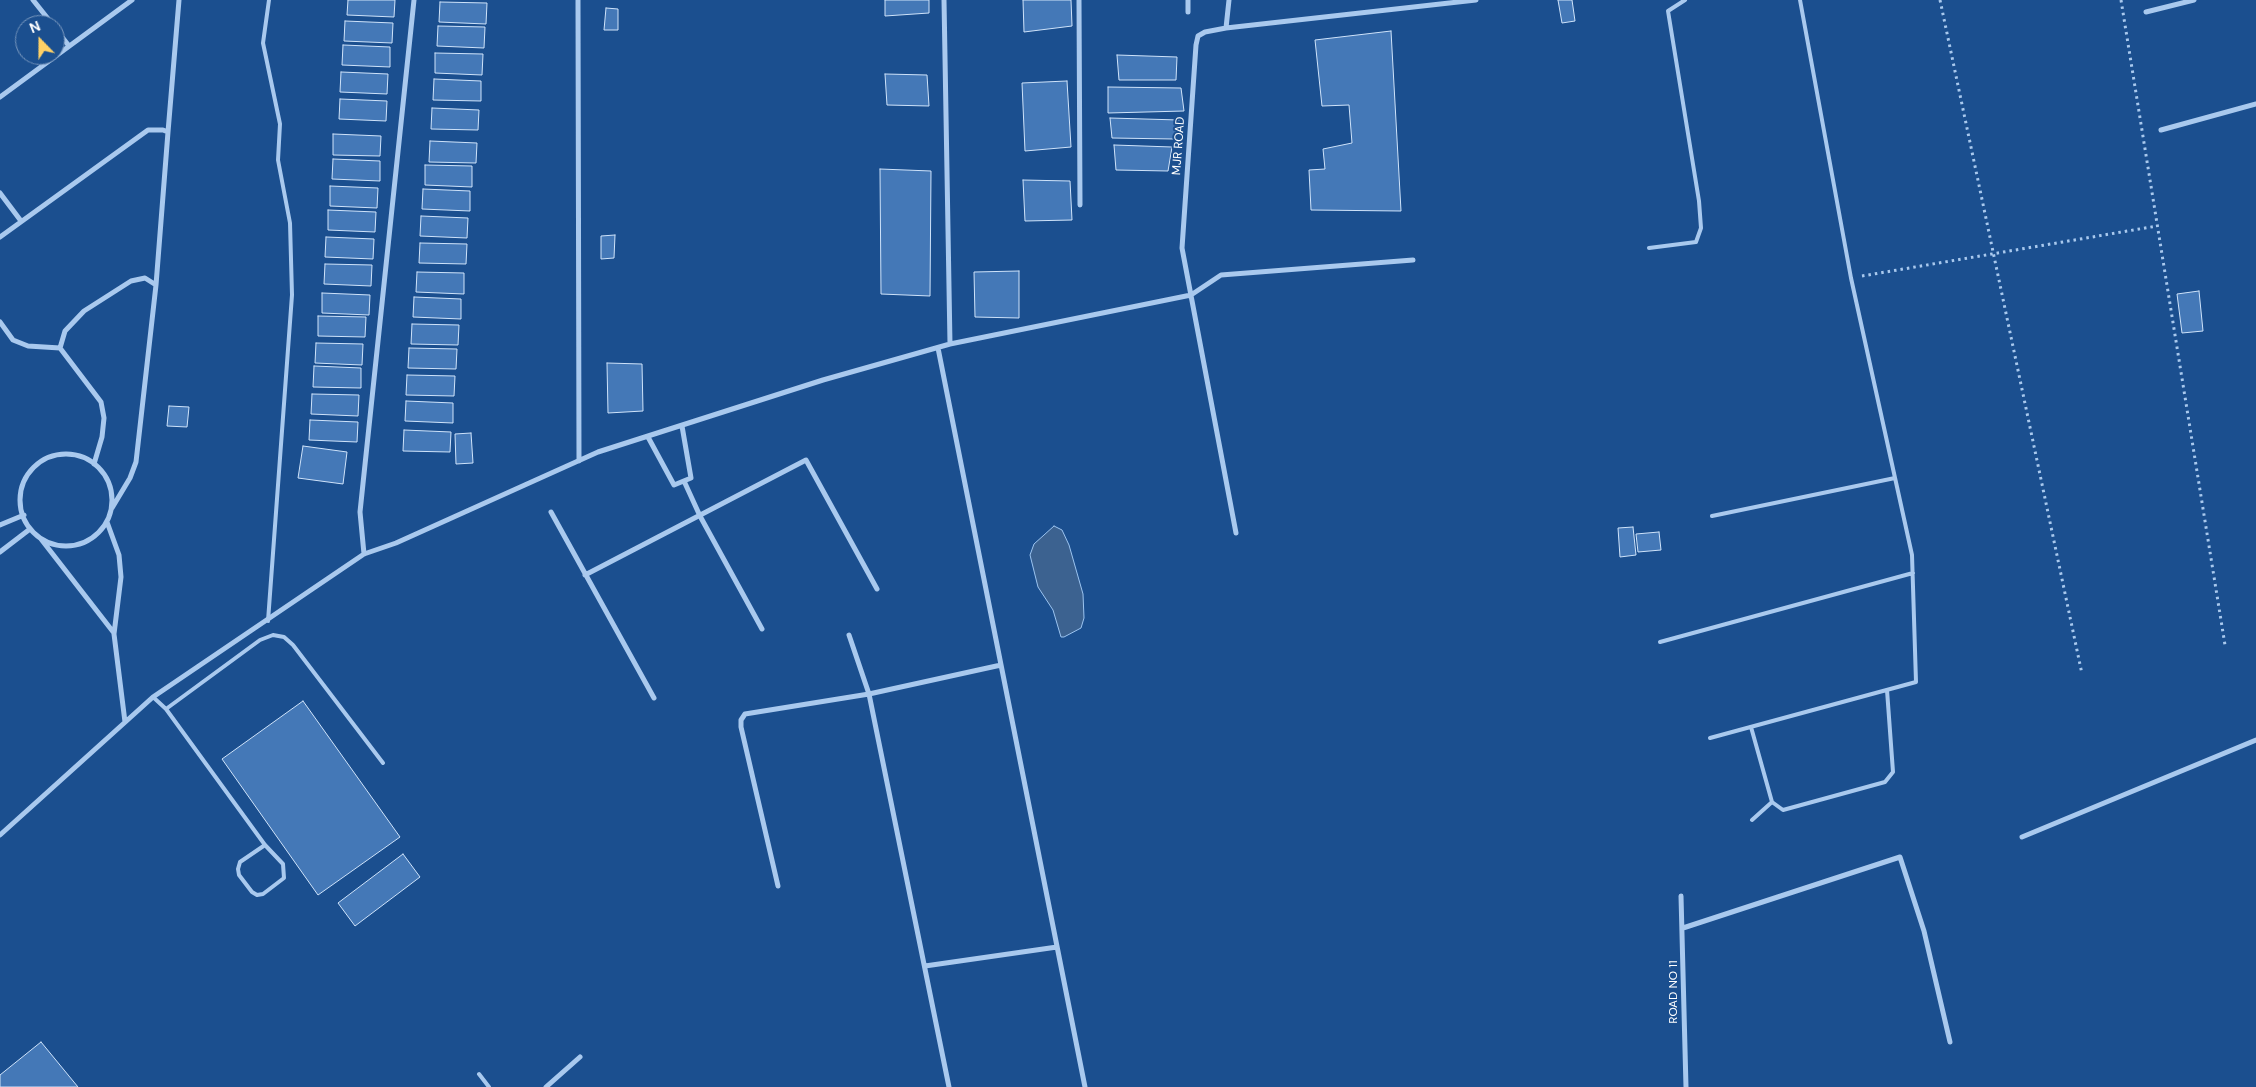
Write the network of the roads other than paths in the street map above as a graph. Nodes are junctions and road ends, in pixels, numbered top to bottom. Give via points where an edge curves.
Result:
1 (33, 0) edge
2 (132, 0) edge
3 (179, 0) edge
4 (268, 0) edge
5 (414, 0) edge
6 (578, 0) edge
7 (944, 0) edge
8 (1079, 0) edge
9 (1188, 0) edge
10 (1229, 0) edge
11 (1473, 0) edge
12 (1685, 0) edge
13 (1800, 0) edge
14 (2194, 0) edge
15 (1188, 12) dead end
16 (2146, 12) dead end
17 (45, 15) edge
18 (1226, 28) junction
19 (65, 41) edge
20 (69, 46) junction
21 (0, 97) edge
22 (2256, 104) edge
23 (2161, 130) dead end
24 (168, 132) junction
25 (0, 194) edge
26 (1080, 205) dead end
27 (21, 221) junction
28 (0, 236) edge
29 (1649, 248) dead end
30 (1413, 260) dead end
31 (156, 285) junction
32 (1191, 296) junction
33 (0, 322) edge
34 (950, 344) junction
35 (60, 348) junction
36 (938, 348) junction
37 (682, 426) junction
38 (648, 437) junction
39 (579, 461) junction
40 (94, 464) junction
41 (1895, 478) junction
42 (684, 481) junction
43 (112, 508) junction
44 (551, 512) dead end
45 (24, 515) junction
46 (700, 516) junction
47 (1712, 516) dead end
48 (107, 522) junction
49 (0, 525) edge
50 (30, 529) junction
51 (1236, 533) dead end
52 (42, 539) junction
53 (0, 552) edge
54 (364, 554) junction
55 (1913, 573) junction
56 (585, 575) junction
57 (877, 590) dead end
58 (268, 621) junction
59 (762, 629) dead end
60 (114, 634) junction
61 (849, 635) dead end
62 (1660, 642) dead end
63 (1000, 665) junction
64 (1887, 690) junction
65 (869, 694) junction
66 (152, 697) junction
67 (654, 698) dead end
68 (166, 709) junction
69 (125, 722) junction
70 (1751, 727) junction
71 (1710, 738) dead end
72 (2256, 740) edge
73 (383, 763) dead end
74 (1772, 802) junction
75 (1752, 820) dead end
76 (0, 834) edge
77 (2022, 837) dead end
78 (265, 845) junction
79 (778, 886) dead end
80 (1681, 896) dead end
81 (1683, 928) junction
82 (1057, 947) junction
83 (925, 966) junction
84 (1950, 1042) dead end
85 (580, 1058) dead end
86 (479, 1074) dead end
87 (489, 1087) edge
88 (546, 1087) edge
89 (949, 1087) edge
90 (1085, 1087) edge
91 (1686, 1087) edge

1 - 17 street
2 - 20 street
3 - 24 street
4 - 58 lane via 263,43 280,124 278,160 290,224 292,295
5 - 54 street via 360,512
6 - 39 street
7 - 34 street
8 - 26 street
9 - 15 street
10 - 18 street
11 - 18 street, MJR ROAD
12 - 29 lane via 1668,11 1702,228 1696,242
13 - 41 lane via 1851,278
14 - 16 street
18 - 32 street, MJR ROAD via 1205,32 1198,36 1196,45 1182,248
19 - 20 street
20 - 21 street
22 - 23 street
24 - 27 street via 148,130
24 - 31 street
25 - 27 street
27 - 28 street
30 - 32 street via 1221,274
31 - 35 street via 139,278 84,311 65,331
31 - 43 street via 136,462
32 - 34 street
32 - 51 street, MJR ROAD
33 - 35 street via 13,340 28,346
34 - 36 street
35 - 40 street via 101,402 104,418 102,437
36 - 37 street via 823,380
36 - 63 street
37 - 38 street
37 - 42 street via 691,478
38 - 39 street
38 - 42 street via 674,485
39 - 54 street
40 - 43 street via 107,479 112,493
40 - 45 street via 71,454 56,455 42,461 30,472 23,485 20,500
41 - 47 lane
41 - 55 lane
42 - 46 street
43 - 48 street
44 - 56 street
45 - 49 street
45 - 50 street
46 - 56 street
46 - 57 street via 806,460
46 - 59 street
48 - 52 street via 98,534 71,546 56,545
48 - 60 street via 119,555 121,577
50 - 52 street
50 - 53 street
52 - 60 street
54 - 58 street
55 - 62 lane
55 - 64 lane via 1916,682
56 - 67 street
58 - 66 street
60 - 69 street
61 - 65 street
63 - 65 street
63 - 82 street
64 - 70 lane
64 - 74 lane via 1893,772 1885,782 1783,810
65 - 79 street via 745,714 741,720
65 - 83 street
66 - 68 lane
66 - 69 street
68 - 73 lane via 260,640 273,635 284,637
68 - 78 lane
69 - 76 street
70 - 71 lane
70 - 74 lane
72 - 77 street
74 - 75 lane
78 - 78 lane via 283,864 284,878 257,895 239,875 238,869 240,862
80 - 81 street, ROAD NO 11
81 - 84 street via 1900,857 1924,931
81 - 91 street, ROAD NO 11
82 - 83 street
82 - 90 street
83 - 89 street
85 - 88 street
86 - 87 lane

